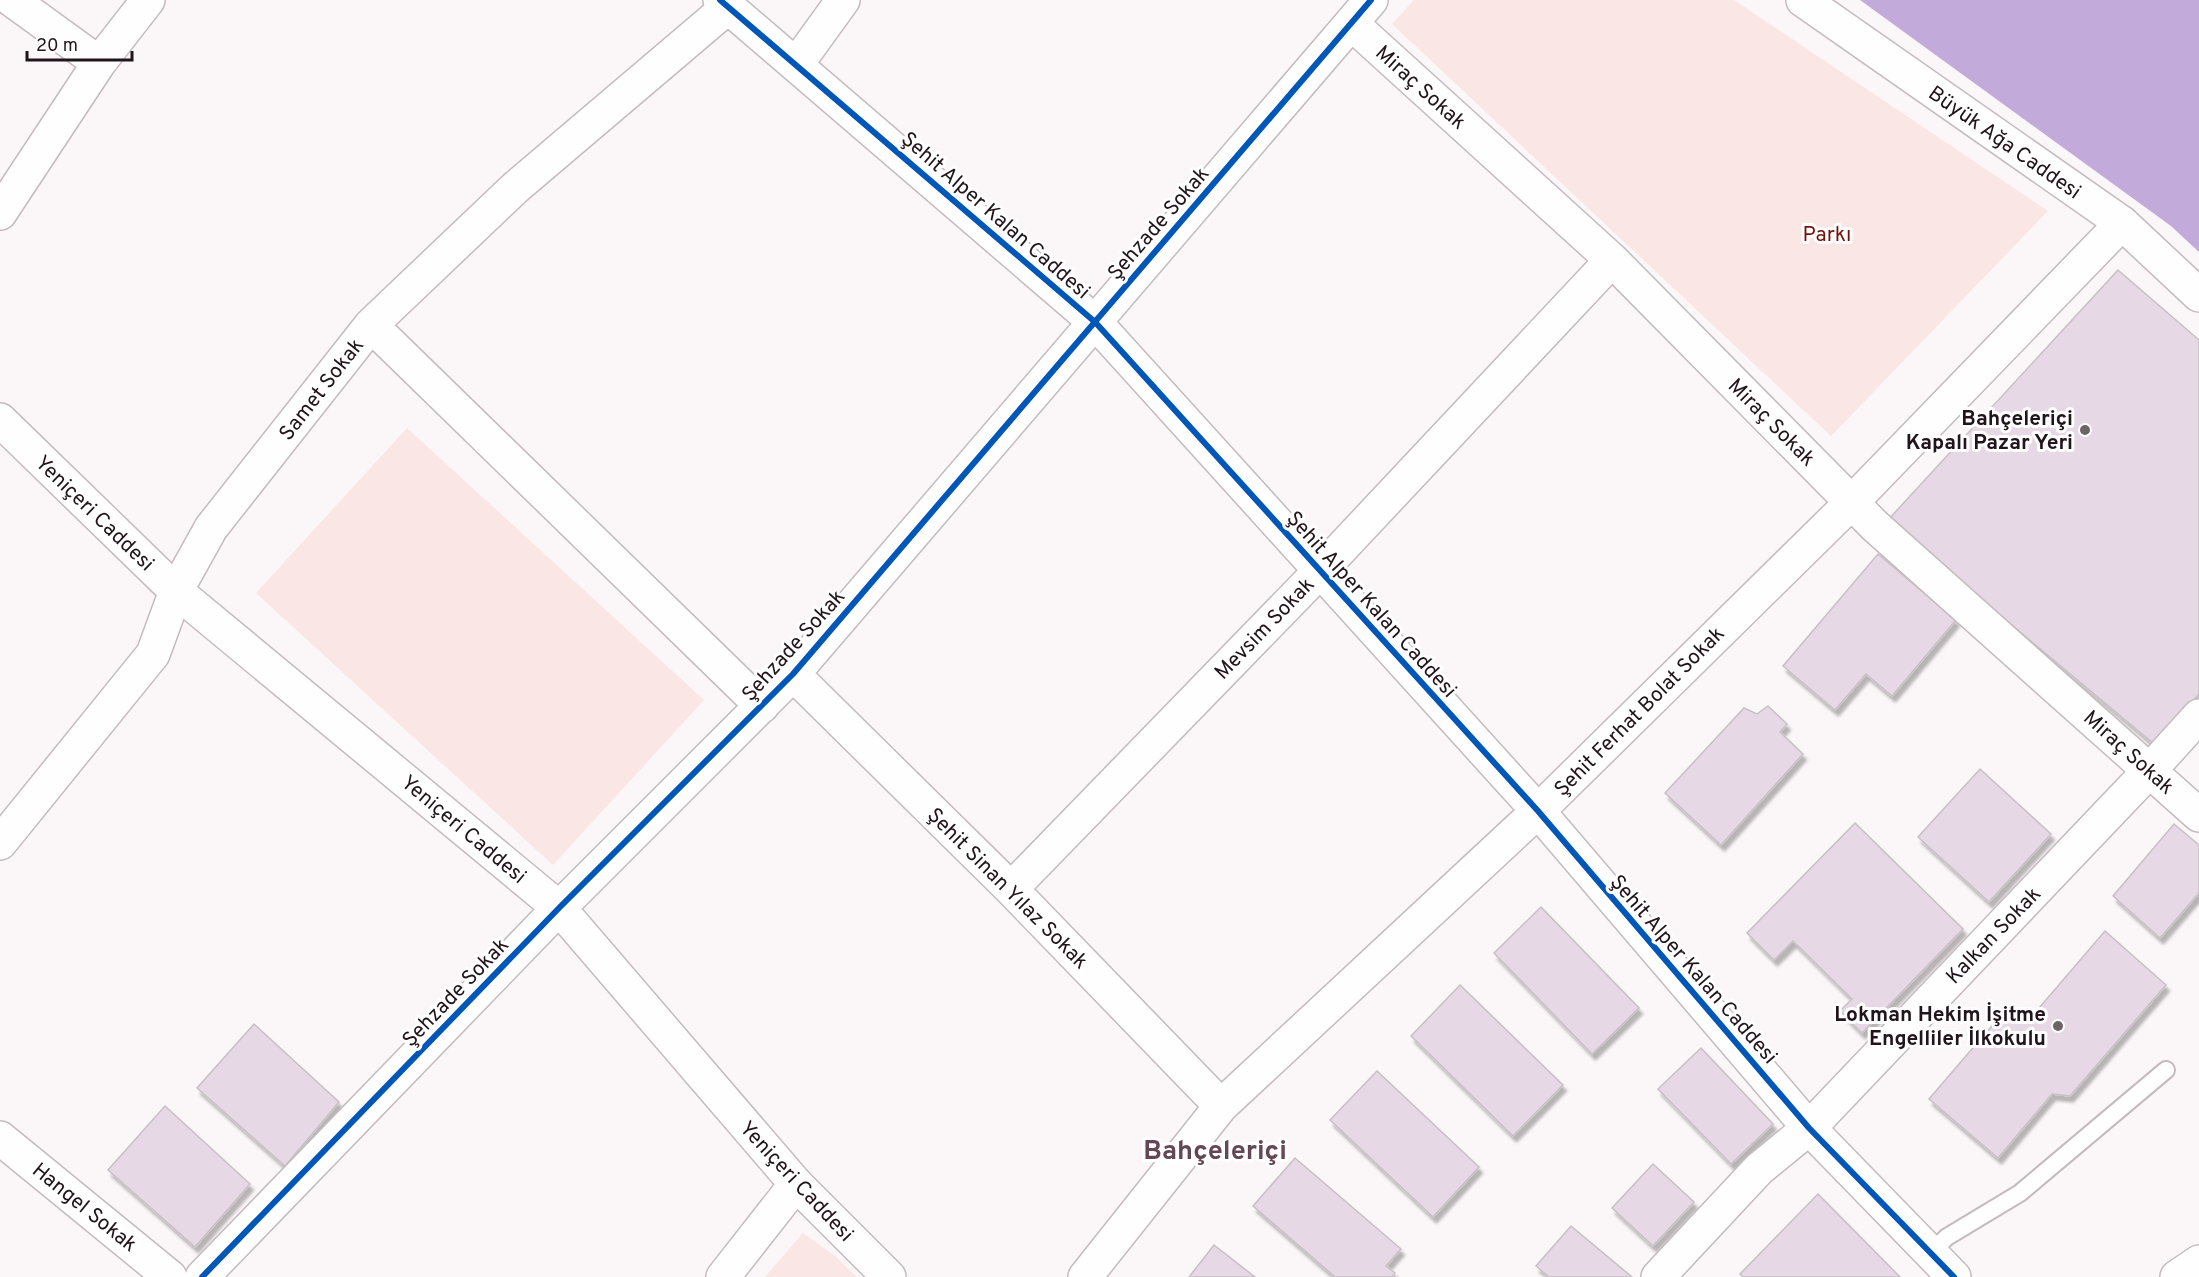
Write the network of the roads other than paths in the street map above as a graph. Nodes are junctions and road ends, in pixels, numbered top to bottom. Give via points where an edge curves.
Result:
1 (12, 0) edge
2 (148, 0) edge
3 (843, 0) edge
4 (1803, 0) edge
5 (724, 4) edge
6 (1361, 12) edge
7 (99, 63) junction
8 (796, 65) junction
9 (0, 213) edge
10 (2122, 224) junction
11 (1612, 260) junction
12 (2199, 295) edge
13 (1095, 322) junction
14 (371, 325) junction
15 (0, 420) edge
16 (1851, 503) junction
17 (1320, 571) junction
18 (176, 591) junction
19 (793, 674) junction
20 (762, 706) junction
21 (2199, 716) edge
22 (2150, 770) junction
23 (1538, 811) junction
24 (2199, 815) edge
25 (0, 843) edge
26 (1011, 889) junction
27 (559, 908) junction
28 (2166, 1070) dead end
29 (1221, 1106) junction
30 (1809, 1128) junction
31 (0, 1138) edge
32 (796, 1184) junction
33 (1930, 1253) junction
34 (2199, 1262) edge
35 (170, 1277) edge
36 (202, 1277) edge
37 (723, 1277) edge
38 (890, 1277) edge
39 (1085, 1277) edge
40 (1658, 1277) edge
41 (1954, 1277) edge
42 (2177, 1277) edge

1 - 7 street
2 - 7 street
3 - 8 street
4 - 10 street, Büyük Ağa Caddesi
5 - 8 street, Şehit Alper Kalan Caddesi
5 - 14 street, Samet Sokak via 515,188
6 - 11 street, Miraç Sokak
6 - 13 street, Şehzade Sokak
7 - 9 street
8 - 13 street, Şehit Alper Kalan Caddesi
10 - 12 street, Büyük Ağa Caddesi
10 - 16 street, Şehit Ferhat Bolat Sokak
11 - 16 street, Miraç Sokak
11 - 17 street, Mevsim Sokak
13 - 17 street, Şehit Alper Kalan Caddesi
13 - 19 street, Şehzade Sokak
14 - 18 street, Samet Sokak via 211,528
14 - 20 street
15 - 18 street, Yeniçeri Caddesi
16 - 22 street, Miraç Sokak
16 - 23 street, Şehit Ferhat Bolat Sokak
17 - 23 street, Şehit Alper Kalan Caddesi
17 - 26 street, Mevsim Sokak
18 - 25 street, Samet Sokak via 153,654
18 - 27 street, Yeniçeri Caddesi
19 - 20 street, Şehzade Sokak
19 - 26 street, Şehit Sinan Yılaz Sokak
20 - 27 street, Şehzade Sokak
21 - 22 street, Kalkan Sokak
22 - 24 street, Miraç Sokak
22 - 30 street, Kalkan Sokak
23 - 29 street, Şehit Ferhat Bolat Sokak
23 - 30 street, Şehit Alper Kalan Caddesi
26 - 29 street, Şehit Sinan Yılaz Sokak
27 - 32 street, Yeniçeri Caddesi
27 - 36 street, Şehzade Sokak
28 - 33 lane via 2020,1193 1947,1237
29 - 39 street, Şehit Ferhat Bolat Sokak
30 - 33 street, Şehit Alper Kalan Caddesi
30 - 40 street, Kalkan Sokak via 1758,1169
31 - 35 street, Hangel Sokak
32 - 37 street
32 - 38 street, Yeniçeri Caddesi
33 - 41 street, Şehit Alper Kalan Caddesi
34 - 42 street

